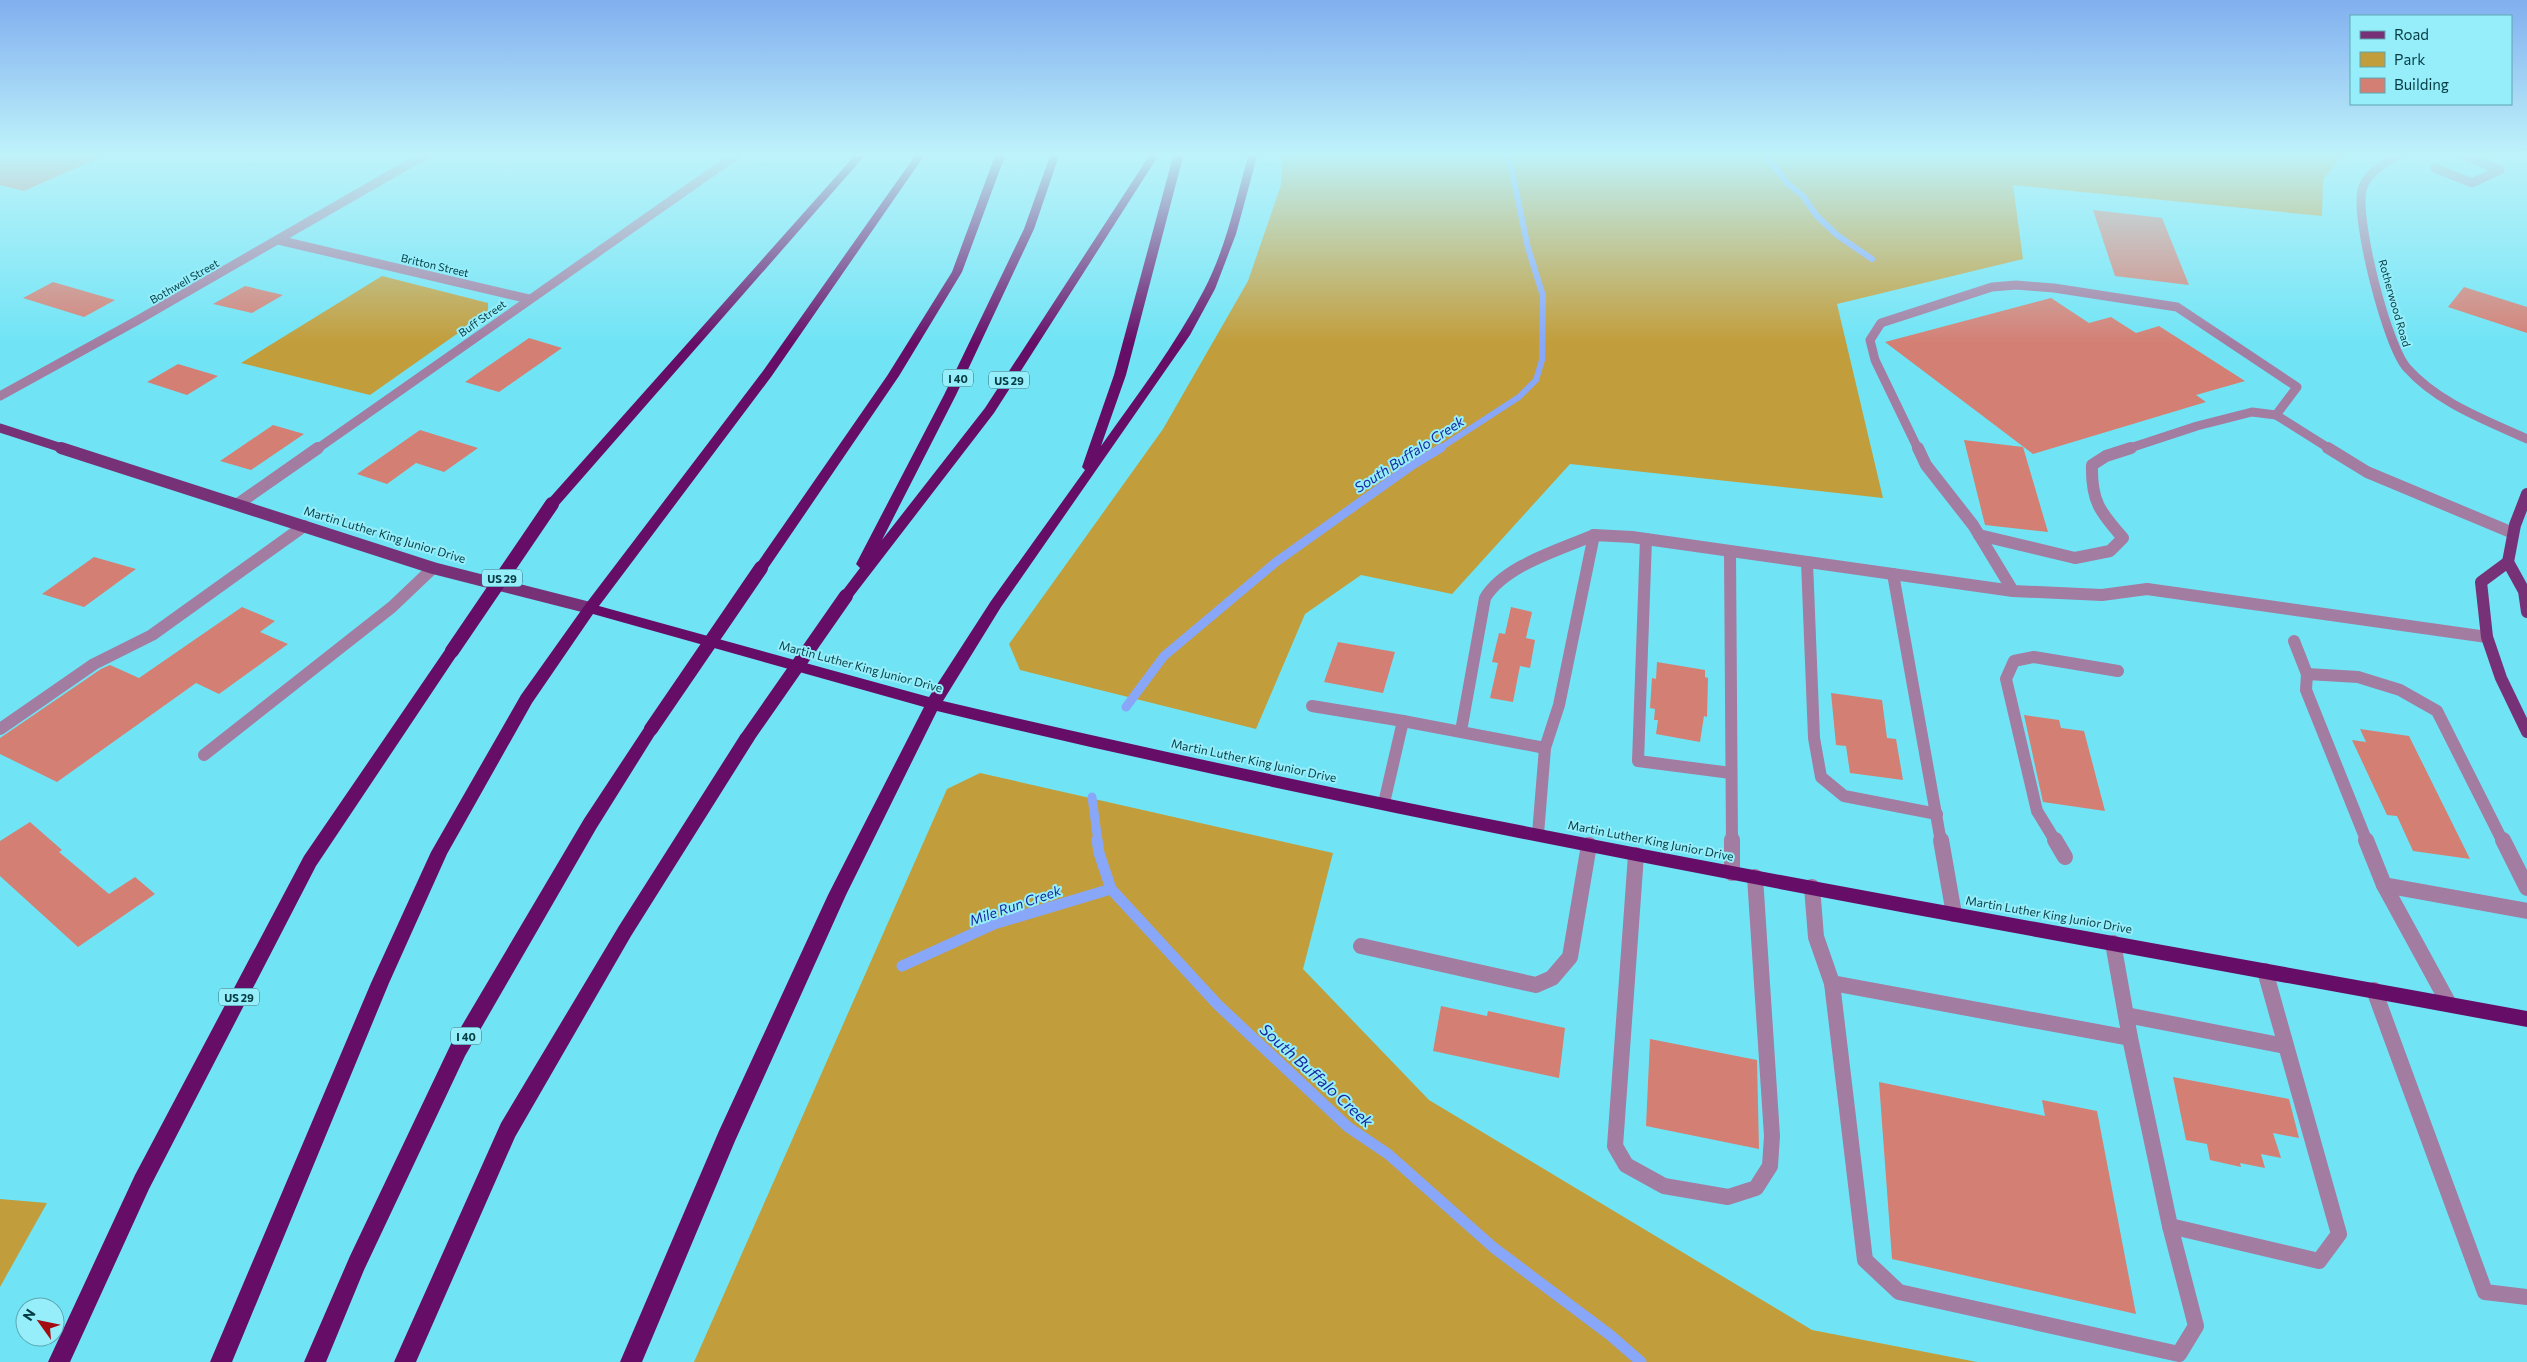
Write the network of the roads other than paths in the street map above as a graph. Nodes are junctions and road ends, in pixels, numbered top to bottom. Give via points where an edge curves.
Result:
1 (318, 217) edge
2 (646, 217) edge
3 (805, 217) edge
4 (875, 217) edge
5 (978, 217) edge
6 (1033, 217) edge
7 (1114, 217) edge
8 (1162, 217) edge
9 (1236, 217) edge
10 (2363, 217) edge
11 (278, 240) junction
12 (528, 299) junction
13 (0, 396) edge
14 (2276, 416) junction
15 (0, 428) edge
16 (2527, 439) edge
17 (1080, 487) junction
18 (2527, 494) edge
19 (238, 504) junction
20 (304, 526) junction
21 (2513, 533) junction
22 (1594, 535) junction
23 (1979, 535) junction
24 (1646, 539) junction
25 (1730, 551) junction
26 (1807, 562) junction
27 (2508, 562) junction
28 (433, 568) junction
29 (1893, 574) junction
30 (2013, 591) junction
31 (846, 596) junction
32 (590, 608) junction
33 (2527, 612) edge
34 (2487, 636) junction
35 (2294, 641) dead end
36 (2118, 671) dead end
37 (2307, 674) junction
38 (933, 704) junction
39 (1312, 706) dead end
40 (1402, 721) junction
41 (0, 729) edge
42 (1461, 731) junction
43 (2527, 732) edge
44 (1545, 748) junction
45 (204, 755) dead end
46 (1731, 772) junction
47 (1384, 803) junction
48 (1937, 814) junction
49 (1538, 834) junction
50 (1590, 845) junction
51 (1636, 855) junction
52 (2065, 857) dead end
53 (1732, 873) junction
54 (1755, 877) junction
55 (2384, 885) junction
56 (1812, 887) junction
57 (2527, 888) edge
58 (2527, 911) edge
59 (1954, 914) junction
60 (2113, 943) junction
61 (1361, 946) dead end
62 (2265, 971) junction
63 (1832, 983) junction
64 (2374, 990) junction
65 (2449, 1004) junction
66 (2126, 1015) junction
67 (2527, 1019) edge
68 (2130, 1038) junction
69 (2285, 1046) junction
70 (2170, 1226) junction
71 (2527, 1297) edge
72 (59, 1362) edge
73 (220, 1362) edge
74 (315, 1362) edge
75 (404, 1362) edge
76 (631, 1362) edge

1 - 11 street, Bothwell Street
2 - 12 street, Buff Street
3 - 72 highway, US 29, bridge via 552,504 310,861 142,1182
4 - 32 highway via 767,374
5 - 74 highway, I 40, bridge via 957,272 893,376 651,729 590,824 458,1050 357,1263
6 - 31 highway, I 40 via 950,394
7 - 31 highway, US 29 via 990,410
8 - 17 highway via 1120,375
9 - 17 highway via 1210,289 1184,334
10 - 16 street, Rotherwood Road via 2370,257 2395,350 2409,370 2437,394
11 - 12 street, Britton Street
11 - 13 street, Bothwell Street
12 - 19 street, Buff Street
14 - 21 street via 2367,472
14 - 23 street via 2252,412 2205,424 2106,456 2092,465 2091,491 2100,512 2123,538 2110,551 2075,558
14 - 23 street via 2297,387 2177,307 2016,285 1992,287 1881,323 1870,340 1875,360 1926,465
15 - 19 main road, Martin Luther King Junior Drive
17 - 38 highway via 996,604
18 - 21 main road
19 - 20 main road, Martin Luther King Junior Drive
20 - 28 main road, Martin Luther King Junior Drive
20 - 41 street via 152,635 94,664
21 - 27 main road
22 - 24 street
22 - 42 street via 1511,572 1491,587 1485,598
22 - 44 street via 1559,706
23 - 30 street
24 - 25 street
24 - 46 street via 1638,761
25 - 26 street
25 - 46 street
26 - 29 street
26 - 48 street via 1814,738 1821,777 1844,796
27 - 33 main road via 2524,591
27 - 34 main road via 2481,582
28 - 32 main road, Martin Luther King Junior Drive
28 - 45 street via 392,607
29 - 30 street
29 - 48 street
30 - 34 street via 2102,595 2147,589
31 - 75 highway, I 40, bridge via 747,738 625,931 508,1130
32 - 38 highway, Martin Luther King Junior Drive
32 - 73 highway via 526,699 439,852 380,982
34 - 43 main road via 2501,678
35 - 37 street
36 - 52 street via 2034,657 2014,660 2006,679 2037,811
37 - 55 street via 2306,690
37 - 57 street via 2358,677 2400,690 2437,711
38 - 47 highway, Martin Luther King Junior Drive via 1138,753
38 - 76 highway via 837,895 726,1138
39 - 40 street
40 - 42 street
40 - 47 street
42 - 44 street
44 - 49 street
46 - 53 street
47 - 49 highway, Martin Luther King Junior Drive
48 - 59 street
49 - 50 highway, Martin Luther King Junior Drive
50 - 51 highway, Martin Luther King Junior Drive
50 - 61 street via 1570,957 1552,978 1536,985
51 - 53 highway, Martin Luther King Junior Drive
51 - 54 street via 1615,1146 1626,1165 1664,1186 1728,1197 1756,1188 1770,1166 1772,1136
53 - 54 highway, Martin Luther King Junior Drive
54 - 56 highway, Martin Luther King Junior Drive
55 - 58 street
55 - 65 street
56 - 59 highway, Martin Luther King Junior Drive
56 - 63 street via 1816,937
59 - 60 highway, Martin Luther King Junior Drive
60 - 62 highway, Martin Luther King Junior Drive
60 - 66 street
62 - 64 highway, Martin Luther King Junior Drive
62 - 69 street
63 - 68 street
63 - 70 street via 1865,1260 1899,1292 2179,1354 2196,1326
64 - 65 highway, Martin Luther King Junior Drive
64 - 71 street via 2485,1292
65 - 67 highway, Martin Luther King Junior Drive
66 - 68 street
66 - 69 street
68 - 70 street
69 - 70 street via 2339,1234 2319,1261

